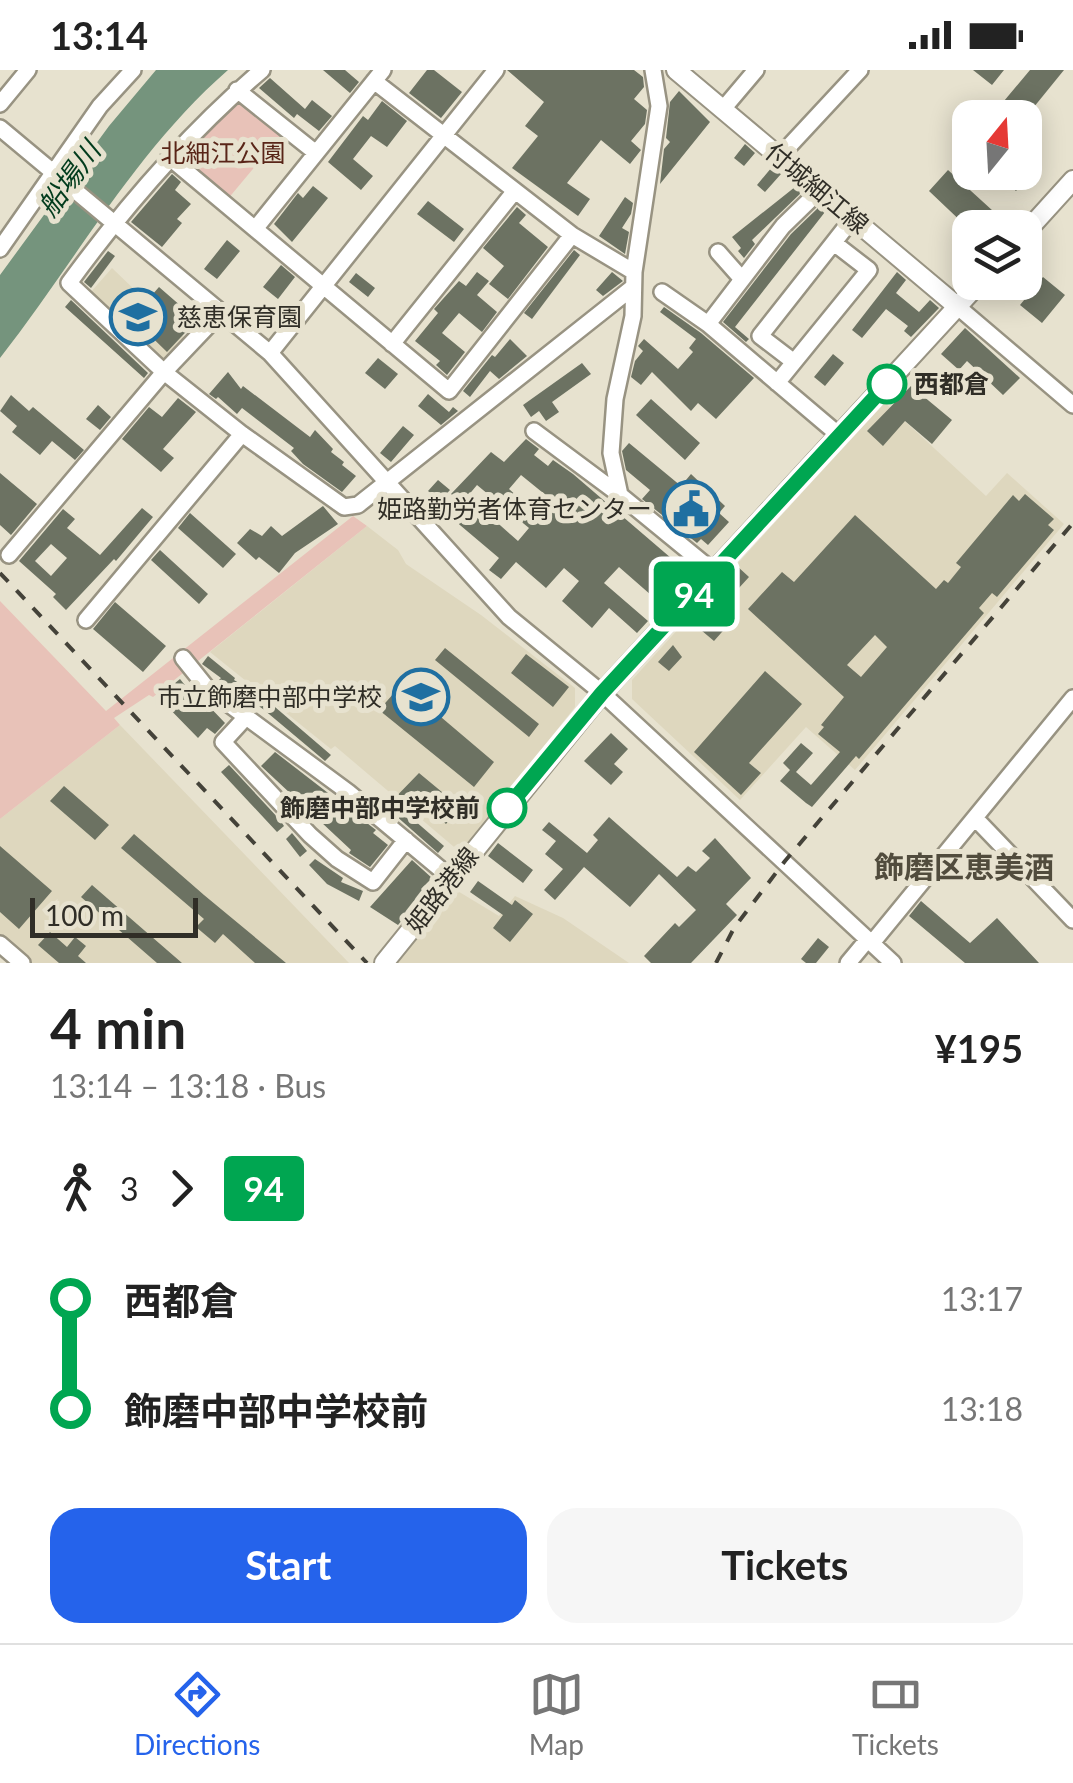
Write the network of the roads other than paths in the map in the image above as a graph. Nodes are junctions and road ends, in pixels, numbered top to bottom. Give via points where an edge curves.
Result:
1 (28, 70) edge
2 (133, 70) edge
3 (262, 70) edge
4 (496, 70) edge
5 (652, 70) edge
6 (676, 70) edge
7 (756, 70) edge
8 (860, 70) edge
9 (379, 76) edge
10 (238, 90) junction
11 (0, 104) edge
12 (723, 109) junction
13 (0, 128) edge
14 (445, 134) junction
15 (316, 153) junction
16 (780, 156) junction
17 (169, 157) junction
18 (53, 172) junction
19 (1073, 180) edge
20 (820, 190) junction
21 (514, 192) junction
22 (1042, 214) edge
23 (853, 218) junction
24 (114, 222) junction
25 (255, 229) junction
26 (572, 235) junction
27 (834, 243) junction
28 (0, 249) edge
29 (718, 252) dead end
30 (742, 278) junction
31 (633, 280) junction
32 (324, 285) junction
33 (662, 292) dead end
34 (964, 300) edge
35 (958, 306) junction
36 (220, 312) junction
37 (708, 324) junction
38 (392, 344) junction
39 (270, 352) junction
40 (794, 362) junction
41 (164, 372) junction
42 (777, 382) junction
43 (448, 391) junction
44 (1073, 405) edge
45 (472, 414) junction
46 (534, 430) dead end
47 (242, 434) junction
48 (840, 436) junction
49 (386, 483) junction
50 (620, 495) junction
51 (9, 554) dead end
52 (714, 572) junction
53 (86, 620) dead end
54 (183, 658) dead end
55 (602, 693) junction
56 (1073, 698) edge
57 (246, 718) junction
58 (975, 818) junction
59 (406, 840) junction
60 (451, 878) junction
61 (1073, 920) edge
62 (870, 941) junction
63 (0, 944) edge
64 (22, 963) edge
65 (384, 963) edge
66 (848, 963) edge
67 (893, 963) edge

1 - 11 street
2 - 18 street
3 - 10 street
4 - 14 street
5 - 31 street via 659,106
6 - 12 main road, 付城細江線
7 - 12 street
8 - 16 street
9 - 14 street
9 - 15 street
10 - 15 street
10 - 17 street
12 - 16 main road, 付城細江線
13 - 18 street
14 - 21 street
14 - 32 street
15 - 25 street
16 - 20 main road, 付城細江線
17 - 24 street
17 - 25 street
18 - 24 street
18 - 28 street
19 - 22 main road
20 - 23 main road, 付城細江線
20 - 30 street
21 - 26 street
21 - 38 street
23 - 27 street
23 - 35 main road, 付城細江線
24 - 36 street
24 - 41 street via 69,283
25 - 32 street
26 - 31 street
26 - 43 street
27 - 40 street via 760,336
27 - 40 street via 869,270
29 - 30 street
30 - 37 street
31 - 45 street
31 - 50 street via 614,399 611,453
32 - 38 street
32 - 39 street
33 - 37 street
34 - 35 main road, 姫路港線
35 - 44 street
35 - 48 main road, 姫路港線
36 - 39 street
36 - 41 street
37 - 42 street
38 - 43 street
39 - 49 street
40 - 42 street
41 - 47 street
41 - 51 street
42 - 48 street
43 - 45 street
45 - 49 street
46 - 50 street
47 - 49 street via 344,506 358,505
47 - 53 street
48 - 52 main road, 姫路港線
49 - 55 street via 509,617
50 - 52 street
52 - 55 main road, 姫路港線
54 - 57 street via 207,688
55 - 60 main road, 姫路港線
55 - 62 street
56 - 58 street
57 - 59 street
57 - 59 street via 223,742 337,859 373,882
58 - 61 street
58 - 62 street
59 - 60 street
60 - 65 main road, 姫路港線
62 - 66 street
62 - 67 street
63 - 64 street

